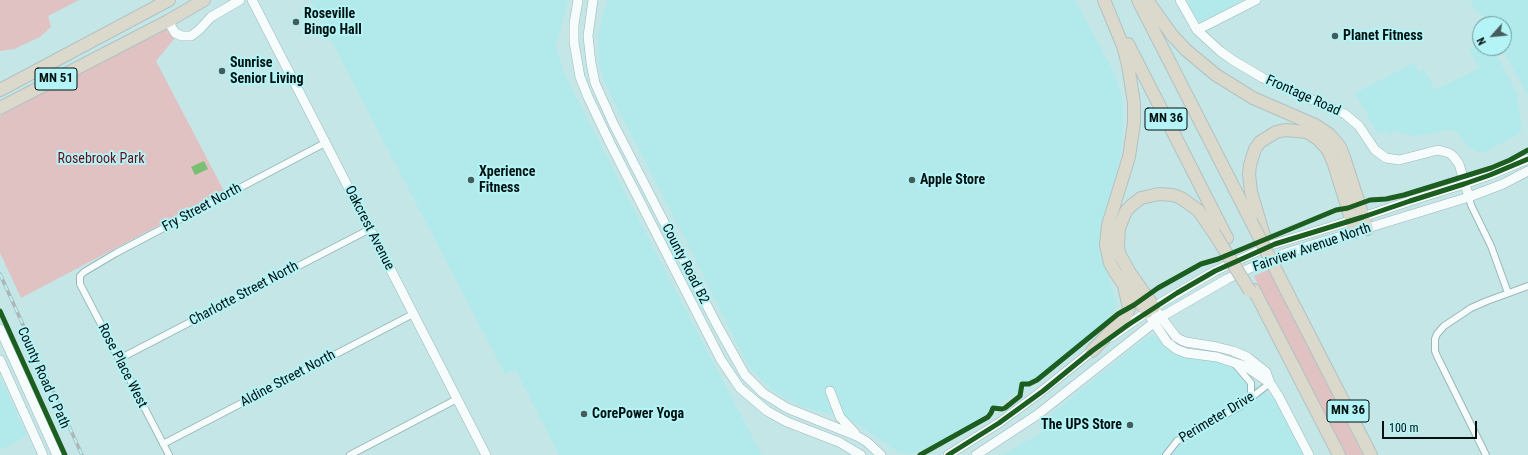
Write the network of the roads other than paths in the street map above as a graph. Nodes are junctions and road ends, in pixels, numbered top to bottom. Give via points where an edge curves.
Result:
1 (169, 0) edge
2 (204, 0) edge
3 (240, 0) edge
4 (252, 0) edge
5 (578, 0) edge
6 (593, 0) edge
7 (1104, 0) edge
8 (1138, 0) edge
9 (1146, 0) edge
10 (1180, 0) edge
11 (1256, 0) edge
12 (168, 21) junction
13 (1197, 30) junction
14 (0, 90) edge
15 (0, 108) edge
16 (621, 138) junction
17 (325, 143) junction
18 (610, 143) junction
19 (1528, 159) edge
20 (1528, 171) edge
21 (1464, 184) junction
22 (1469, 197) junction
23 (1255, 220) junction
24 (1361, 222) junction
25 (370, 229) junction
26 (1355, 232) joint
27 (80, 276) joint
28 (1124, 285) junction
29 (1528, 286) edge
30 (1252, 290) junction
31 (1508, 293) junction
32 (1150, 310) junction
33 (413, 314) junction
34 (1158, 320) junction
35 (0, 329) edge
36 (1092, 351) junction
37 (119, 359) junction
38 (0, 360) edge
39 (1232, 362) junction
40 (1270, 383) junction
41 (830, 391) dead end
42 (1252, 398) junction
43 (457, 399) junction
44 (859, 437) junction
45 (163, 444) junction
46 (43, 455) edge
47 (57, 455) edge
48 (169, 455) edge
49 (350, 455) edge
50 (486, 455) edge
51 (861, 455) edge
52 (881, 455) edge
53 (948, 455) edge
54 (976, 455) edge
55 (1166, 455) edge
56 (1309, 455) edge
57 (1339, 455) edge
58 (1371, 455) edge
59 (1486, 455) edge

1 - 14 highway, MN 51
2 - 12 highway, MN 51
3 - 12 street via 211,17 191,36 175,33
4 - 17 street, Oakcrest Avenue
5 - 18 street, County Road B2 via 574,42 580,77
6 - 16 street, County Road B2 via 588,36 595,83
7 - 28 highway via 1123,46 1134,103 1129,157 1106,236 1110,264
7 - 30 highway, MN 36
8 - 23 highway, MN 36
9 - 24 highway via 1186,50 1216,75 1253,98 1330,134 1344,157
10 - 13 street, Frontage Road
11 - 13 street
12 - 15 highway, MN 51
13 - 21 street, Frontage Road via 1220,51 1248,70 1285,89 1345,114 1359,126 1375,150 1386,158 1399,160 1438,150 1449,153 1457,160
16 - 18 street
16 - 44 street, County Road B2 via 716,325 745,375 763,393 786,408
17 - 25 street, Oakcrest Avenue
17 - 27 street, Fry Street North via 116,253
18 - 51 street, County Road B2 via 721,360 740,388 774,416 839,442
19 - 21 street, Fairview Avenue North
20 - 22 street, Fairview Avenue North
21 - 22 street, Frontage Road
21 - 24 street, Fairview Avenue North via 1416,198
22 - 24 street, Fairview Avenue North
22 - 31 street
23 - 24 highway via 1248,174 1252,157 1260,142 1276,132 1291,130 1312,135 1328,150
23 - 58 highway, MN 36, bridge via 1264,236 1265,248
24 - 26 highway
24 - 32 street, Fairview Avenue North via 1271,245 1215,271
25 - 33 street, Oakcrest Avenue
25 - 37 street, Charlotte Street North
26 - 34 street, Fairview Avenue North via 1260,263 1227,279
27 - 37 street, Rose Place West via 80,284
28 - 32 highway
28 - 36 highway via 1129,308 1126,316
29 - 31 street
30 - 32 highway, bridge via 1198,210 1181,198 1159,194 1141,198 1132,205 1119,228 1119,253
30 - 57 highway, MN 36
31 - 59 street via 1457,316 1441,328 1434,344 1437,356
32 - 34 street
32 - 36 street, Fairview Avenue North
33 - 43 street, Oakcrest Avenue
33 - 45 street, Aldine Street North
34 - 39 street via 1167,342 1176,349
34 - 40 street via 1186,342 1217,347 1247,357 1266,372
34 - 54 street, Fairview Avenue North via 1037,415
35 - 47 street
36 - 53 street, Fairview Avenue North via 993,427
37 - 45 street, Rose Place West
38 - 46 street
39 - 40 street via 1244,366
39 - 42 street via 1251,383
40 - 42 street, Perimeter Drive
40 - 56 street
41 - 44 street via 841,418
42 - 55 street, Perimeter Drive via 1177,441
43 - 49 street
43 - 50 street, Oakcrest Avenue
44 - 52 street, County Road B2
45 - 48 street, Rose Place West

